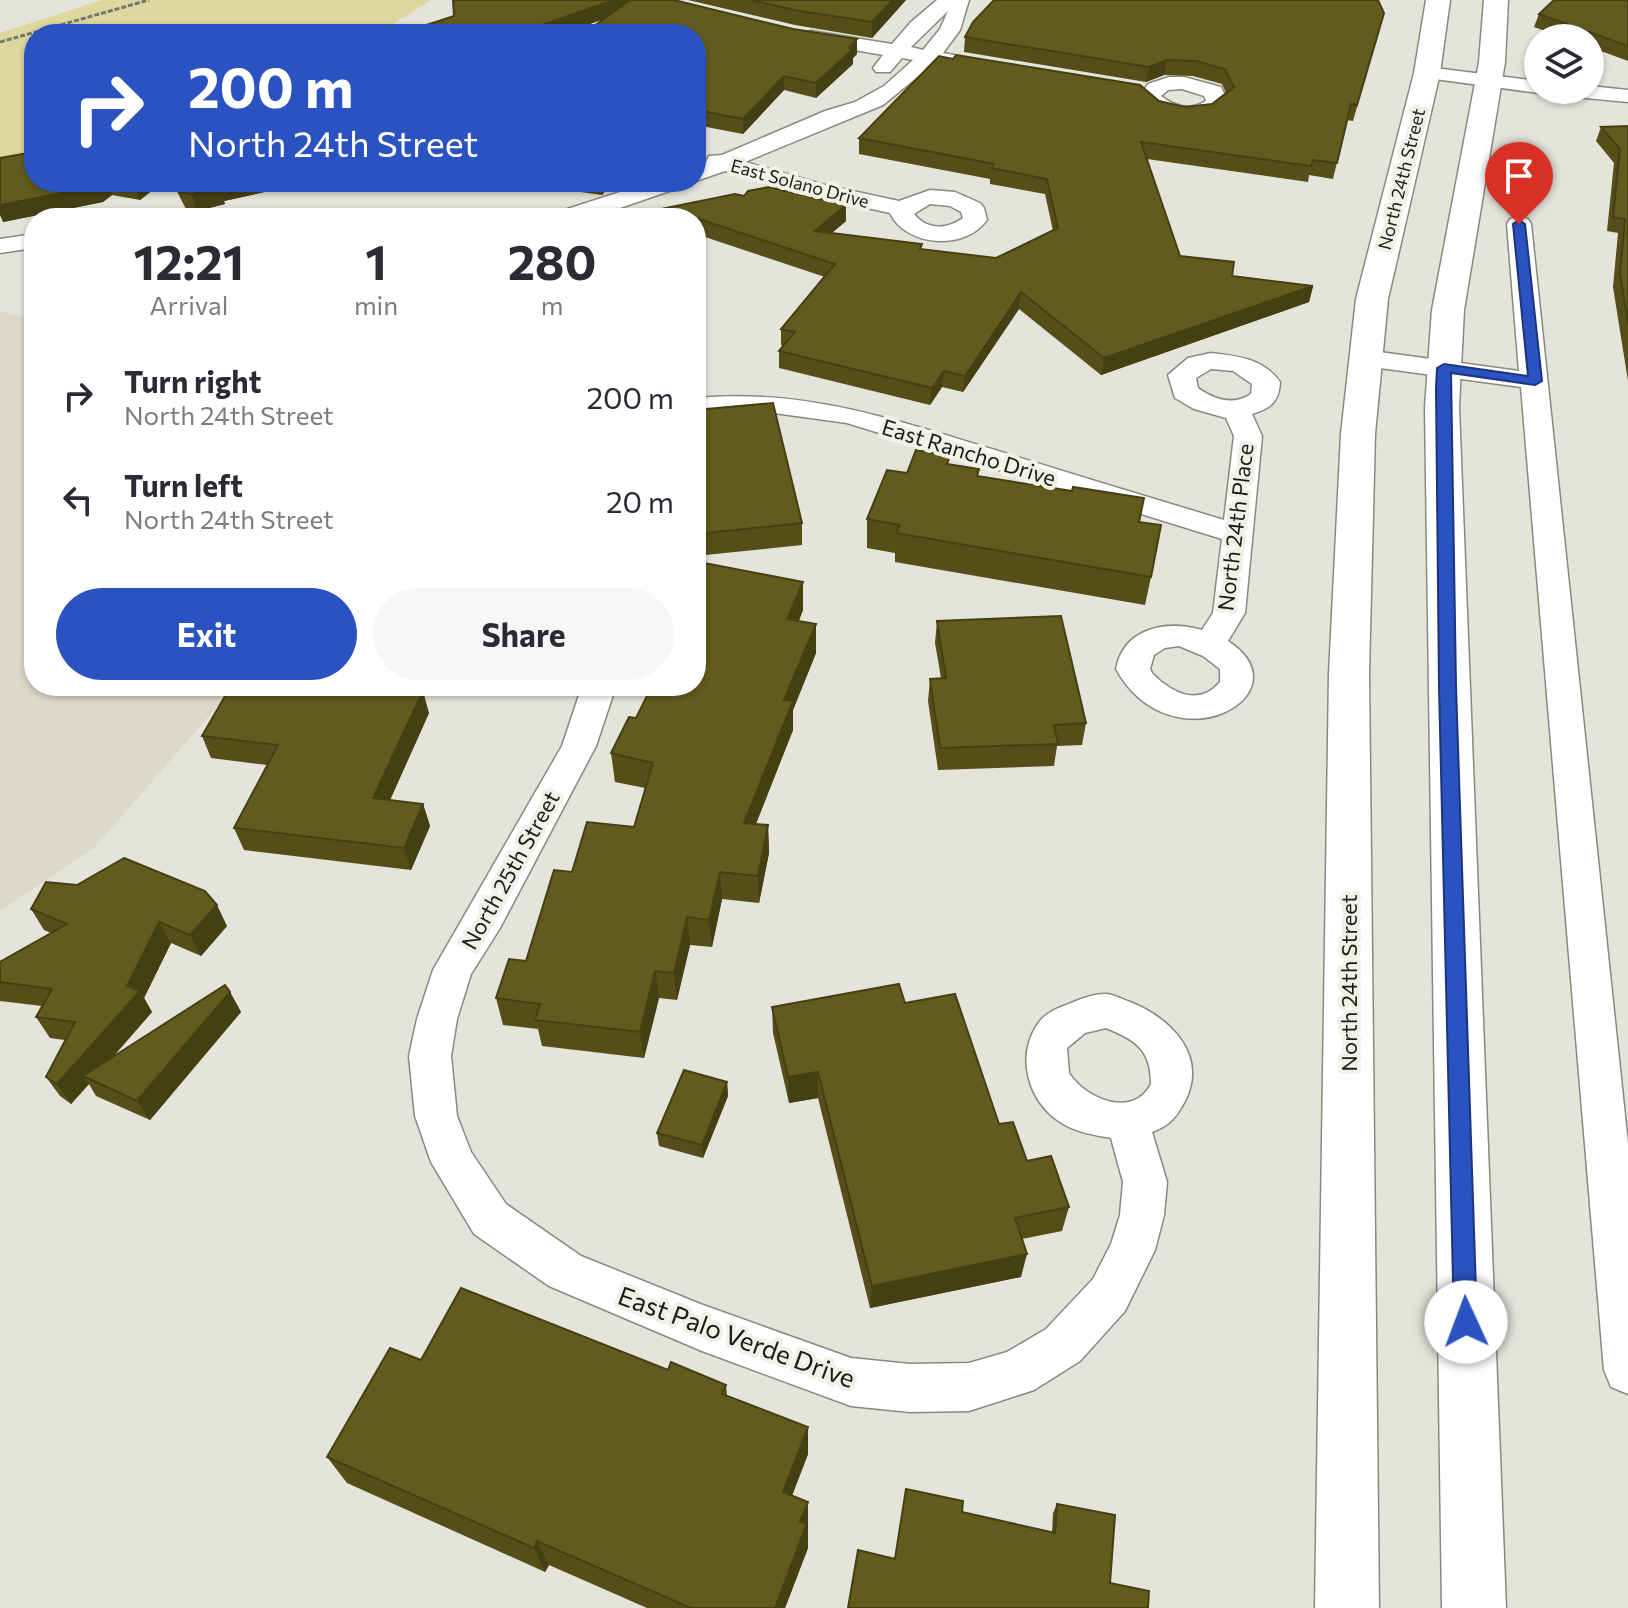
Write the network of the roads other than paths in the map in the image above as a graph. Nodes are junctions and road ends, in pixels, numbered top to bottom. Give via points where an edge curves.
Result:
1 (949, 0) edge
2 (959, 0) edge
3 (1438, 0) edge
4 (1496, 0) edge
5 (794, 34) edge
6 (897, 51) junction
7 (927, 57) junction
8 (1008, 70) edge
9 (1427, 73) junction
10 (1489, 81) junction
11 (1524, 85) edge
12 (1604, 94) edge
13 (1628, 96) edge
14 (837, 114) junction
15 (706, 158) edge
16 (724, 163) junction
17 (706, 170) edge
18 (642, 192) edge
19 (594, 208) edge
20 (904, 209) dead end
21 (1519, 224) dead end
22 (24, 242) edge
23 (0, 246) edge
24 (1365, 358) junction
25 (1444, 368) junction
26 (1535, 381) junction
27 (706, 406) edge
28 (1236, 409) dead end
29 (1237, 534) junction
30 (1210, 644) dead end
31 (596, 696) edge
32 (430, 1056) joint
33 (1128, 1121) dead end
34 (1628, 1370) edge
35 (1347, 1608) edge
36 (1474, 1608) edge

1 - 6 street
2 - 7 street via 948,31
3 - 9 main road, North 24th Street
4 - 10 main road
5 - 6 street
6 - 7 street
6 - 14 street
7 - 8 street
7 - 14 street via 864,107
9 - 10 street
9 - 24 main road, North 24th Street via 1372,299
10 - 11 street
10 - 25 main road via 1448,310
12 - 13 street
14 - 16 street
15 - 16 street, East Solano Drive
16 - 17 street
16 - 20 street, East Solano Drive
18 - 19 street
21 - 26 street
22 - 23 street
24 - 25 street
24 - 35 main road, North 24th Street via 1349,673
25 - 26 street
25 - 36 main road via 1447,671
26 - 34 street
27 - 29 street, East Rancho Drive via 761,403 852,416
28 - 29 street, North 24th Place via 1248,436
29 - 30 street, North 24th Place via 1229,613
31 - 32 street, North 25th Street via 579,746 453,970
32 - 33 street, East Palo Verde Drive via 436,1116 453,1162 490,1219 565,1271 851,1382 910,1388 969,1387 1017,1373 1063,1345 1109,1295 1132,1250 1142,1215 1145,1182

